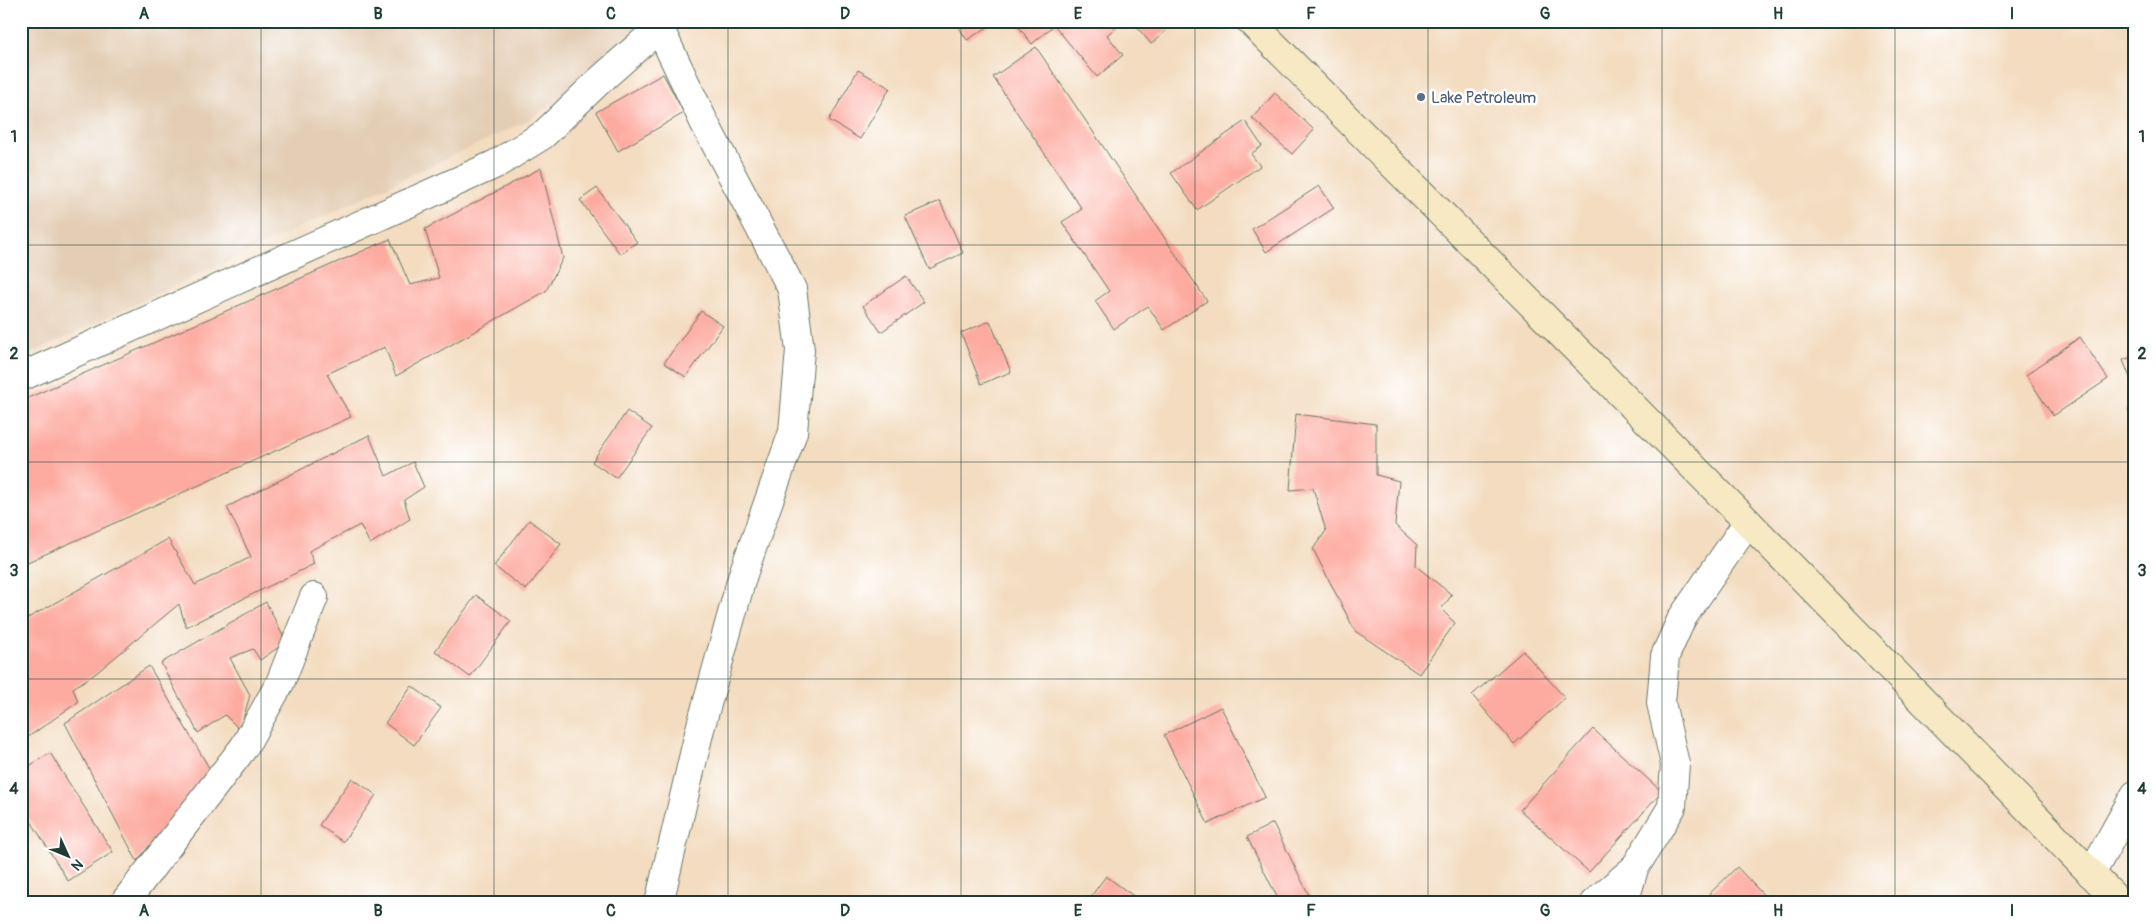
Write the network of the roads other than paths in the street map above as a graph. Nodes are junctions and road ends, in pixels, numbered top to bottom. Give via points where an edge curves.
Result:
1 (1250, 21) edge
2 (663, 24) edge
3 (21, 377) edge
4 (1748, 522) junction
5 (314, 597) dead end
6 (2135, 795) edge
7 (1634, 869) junction
8 (2091, 874) junction
9 (124, 903) edge
10 (659, 903) edge
11 (1594, 903) edge
12 (1624, 903) edge
13 (2120, 903) edge

1 - 4 street
2 - 3 street via 543,134 496,164
2 - 10 street via 704,122 792,289 800,350 793,432 743,574 700,729
4 - 7 street via 1682,618 1665,656 1661,703 1675,764 1672,807
4 - 8 street
5 - 9 street via 280,683 244,747
6 - 8 street
7 - 11 street
7 - 12 street
8 - 13 street

